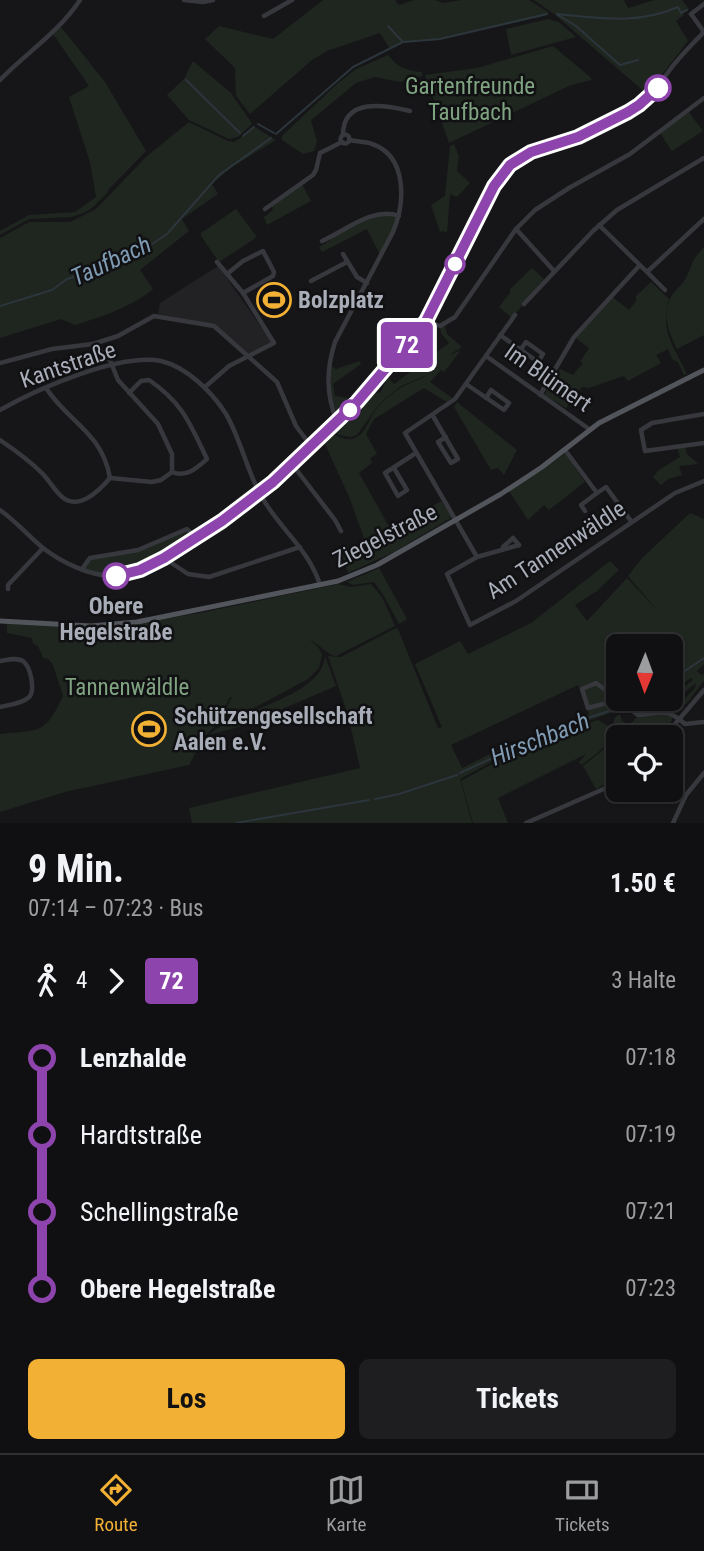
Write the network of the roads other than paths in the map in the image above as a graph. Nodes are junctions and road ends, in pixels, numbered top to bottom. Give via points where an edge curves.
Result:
1 (80, 0) edge
2 (184, 0) edge
3 (213, 0) edge
4 (292, 0) edge
5 (704, 4) edge
6 (264, 16) dead end
7 (704, 32) edge
8 (0, 80) edge
9 (704, 97) edge
10 (410, 111) dead end
11 (343, 135) junction
12 (350, 139) junction
13 (342, 142) junction
14 (704, 158) edge
15 (265, 209) dead end
16 (399, 216) junction
17 (704, 219) edge
18 (599, 225) junction
19 (516, 229) junction
20 (322, 241) dead end
21 (343, 254) dead end
22 (217, 262) dead end
23 (347, 262) junction
24 (639, 266) junction
25 (554, 271) junction
26 (647, 272) junction
27 (227, 274) junction
28 (311, 281) dead end
29 (367, 283) junction
30 (665, 290) dead end
31 (243, 293) junction
32 (524, 303) dead end
33 (514, 315) dead end
34 (426, 321) junction
35 (500, 335) junction
36 (93, 345) junction
37 (521, 349) junction
38 (249, 356) junction
39 (486, 356) junction
40 (0, 363) edge
41 (112, 366) junction
42 (704, 370) edge
43 (466, 384) junction
44 (205, 387) junction
45 (46, 388) junction
46 (129, 393) junction
47 (540, 395) junction
48 (486, 398) junction
49 (0, 410) edge
50 (704, 414) edge
51 (433, 415) junction
52 (337, 422) junction
53 (589, 429) junction
54 (406, 435) joint
55 (446, 437) junction
56 (0, 440) edge
57 (704, 443) edge
58 (311, 446) junction
59 (565, 450) junction
60 (416, 453) junction
61 (292, 464) junction
62 (394, 468) junction
63 (172, 472) junction
64 (110, 478) junction
65 (704, 481) edge
66 (259, 493) junction
67 (594, 495) junction
68 (0, 510) edge
69 (585, 511) dead end
70 (456, 520) junction
71 (631, 522) junction
72 (341, 531) dead end
73 (197, 538) junction
74 (300, 547) junction
75 (43, 548) junction
76 (500, 550) dead end
77 (477, 557) junction
78 (164, 558) junction
79 (82, 569) junction
80 (320, 586) junction
81 (8, 589) dead end
82 (0, 621) edge
83 (0, 661) edge
84 (704, 690) edge
85 (618, 700) joint
86 (0, 707) edge
87 (633, 711) edge
88 (658, 711) edge
89 (665, 711) edge
90 (679, 719) junction
91 (704, 722) edge
92 (674, 725) edge
93 (704, 773) edge
94 (606, 788) edge
95 (526, 823) edge
96 (673, 823) edge

1 - 8 street via 60,25
2 - 3 street
4 - 6 street
5 - 7 street via 691,14
7 - 34 street via 639,105 510,165 494,186
9 - 19 street via 630,154 549,199
10 - 11 street via 387,105 360,108 344,123
11 - 12 street
11 - 13 street
12 - 13 street
12 - 16 street via 372,143 391,158 400,173
13 - 15 street via 320,153 313,175
14 - 18 street
16 - 20 street via 374,215
16 - 29 street
17 - 26 street
18 - 24 street
18 - 25 street
19 - 25 street
19 - 34 street via 455,317 440,326
21 - 23 street
22 - 27 street
23 - 28 street
23 - 29 street
24 - 26 street
24 - 47 street via 574,337
25 - 32 street
26 - 30 street
27 - 31 street
27 - 31 street via 263,251 273,276
29 - 52 street via 335,342 329,363 329,395
31 - 38 street via 274,343
33 - 35 street, Im Blümert
34 - 52 street
35 - 37 street
35 - 39 street, Im Blümert
36 - 38 street via 158,316 214,327
36 - 40 street via 52,349
36 - 41 street
37 - 37 street via 526,342 543,354 538,362
38 - 44 street
38 - 58 street via 276,382 296,426
39 - 43 street, Im Blümert
39 - 47 street, Im Blümert
41 - 44 street, Kantstraße via 146,359 164,362
41 - 45 street, Kantstraße
41 - 46 street
42 - 53 main road, Ziegelstraße
43 - 48 street
43 - 51 street, Im Blümert
44 - 66 street, Kantstraße via 225,412
45 - 49 street, Kantstraße
45 - 64 street via 90,433
46 - 63 street via 167,439
46 - 63 street via 141,381 149,380 173,398 191,425 207,459 187,474
47 - 53 street, Im Blümert
48 - 48 street via 504,410 509,402 491,390
50 - 57 street via 640,430 645,451
51 - 54 street, Im Blümert
51 - 55 street
52 - 58 street
53 - 59 main road, Ziegelstraße
54 - 60 street, Am Tannenwäldle
55 - 55 street via 438,442 451,463 458,459
56 - 64 street via 71,501 93,495
58 - 61 street
59 - 67 street
59 - 70 main road, Ziegelstraße
60 - 62 street
60 - 70 street, Am Tannenwäldle
61 - 66 street
61 - 72 street
62 - 62 street via 407,490 398,496 385,473
63 - 64 street via 152,482
65 - 71 street, Am Tannenwäldle via 675,493
66 - 73 street
66 - 74 street, Kantstraße
67 - 69 street via 581,505
67 - 71 street via 606,487
68 - 75 street
70 - 77 street, Am Tannenwäldle
70 - 80 main road, Ziegelstraße via 377,565
71 - 77 street, Am Tannenwäldle via 516,601 470,625 447,574
73 - 78 street
73 - 79 street via 187,530 138,550 86,559
74 - 78 street via 209,577 188,574
74 - 80 street, Kantstraße
75 - 79 street
75 - 81 street
76 - 77 street
78 - 79 street via 127,575
80 - 82 main road, Ziegelstraße via 127,623
83 - 86 street via 23,662 32,687 26,700
84 - 90 street
85 - 85 street via 590,709 582,689 594,683
87 - 88 street via 638,715
89 - 90 street
90 - 91 street via 685,724
90 - 92 street
93 - 96 street via 686,794
94 - 95 street

